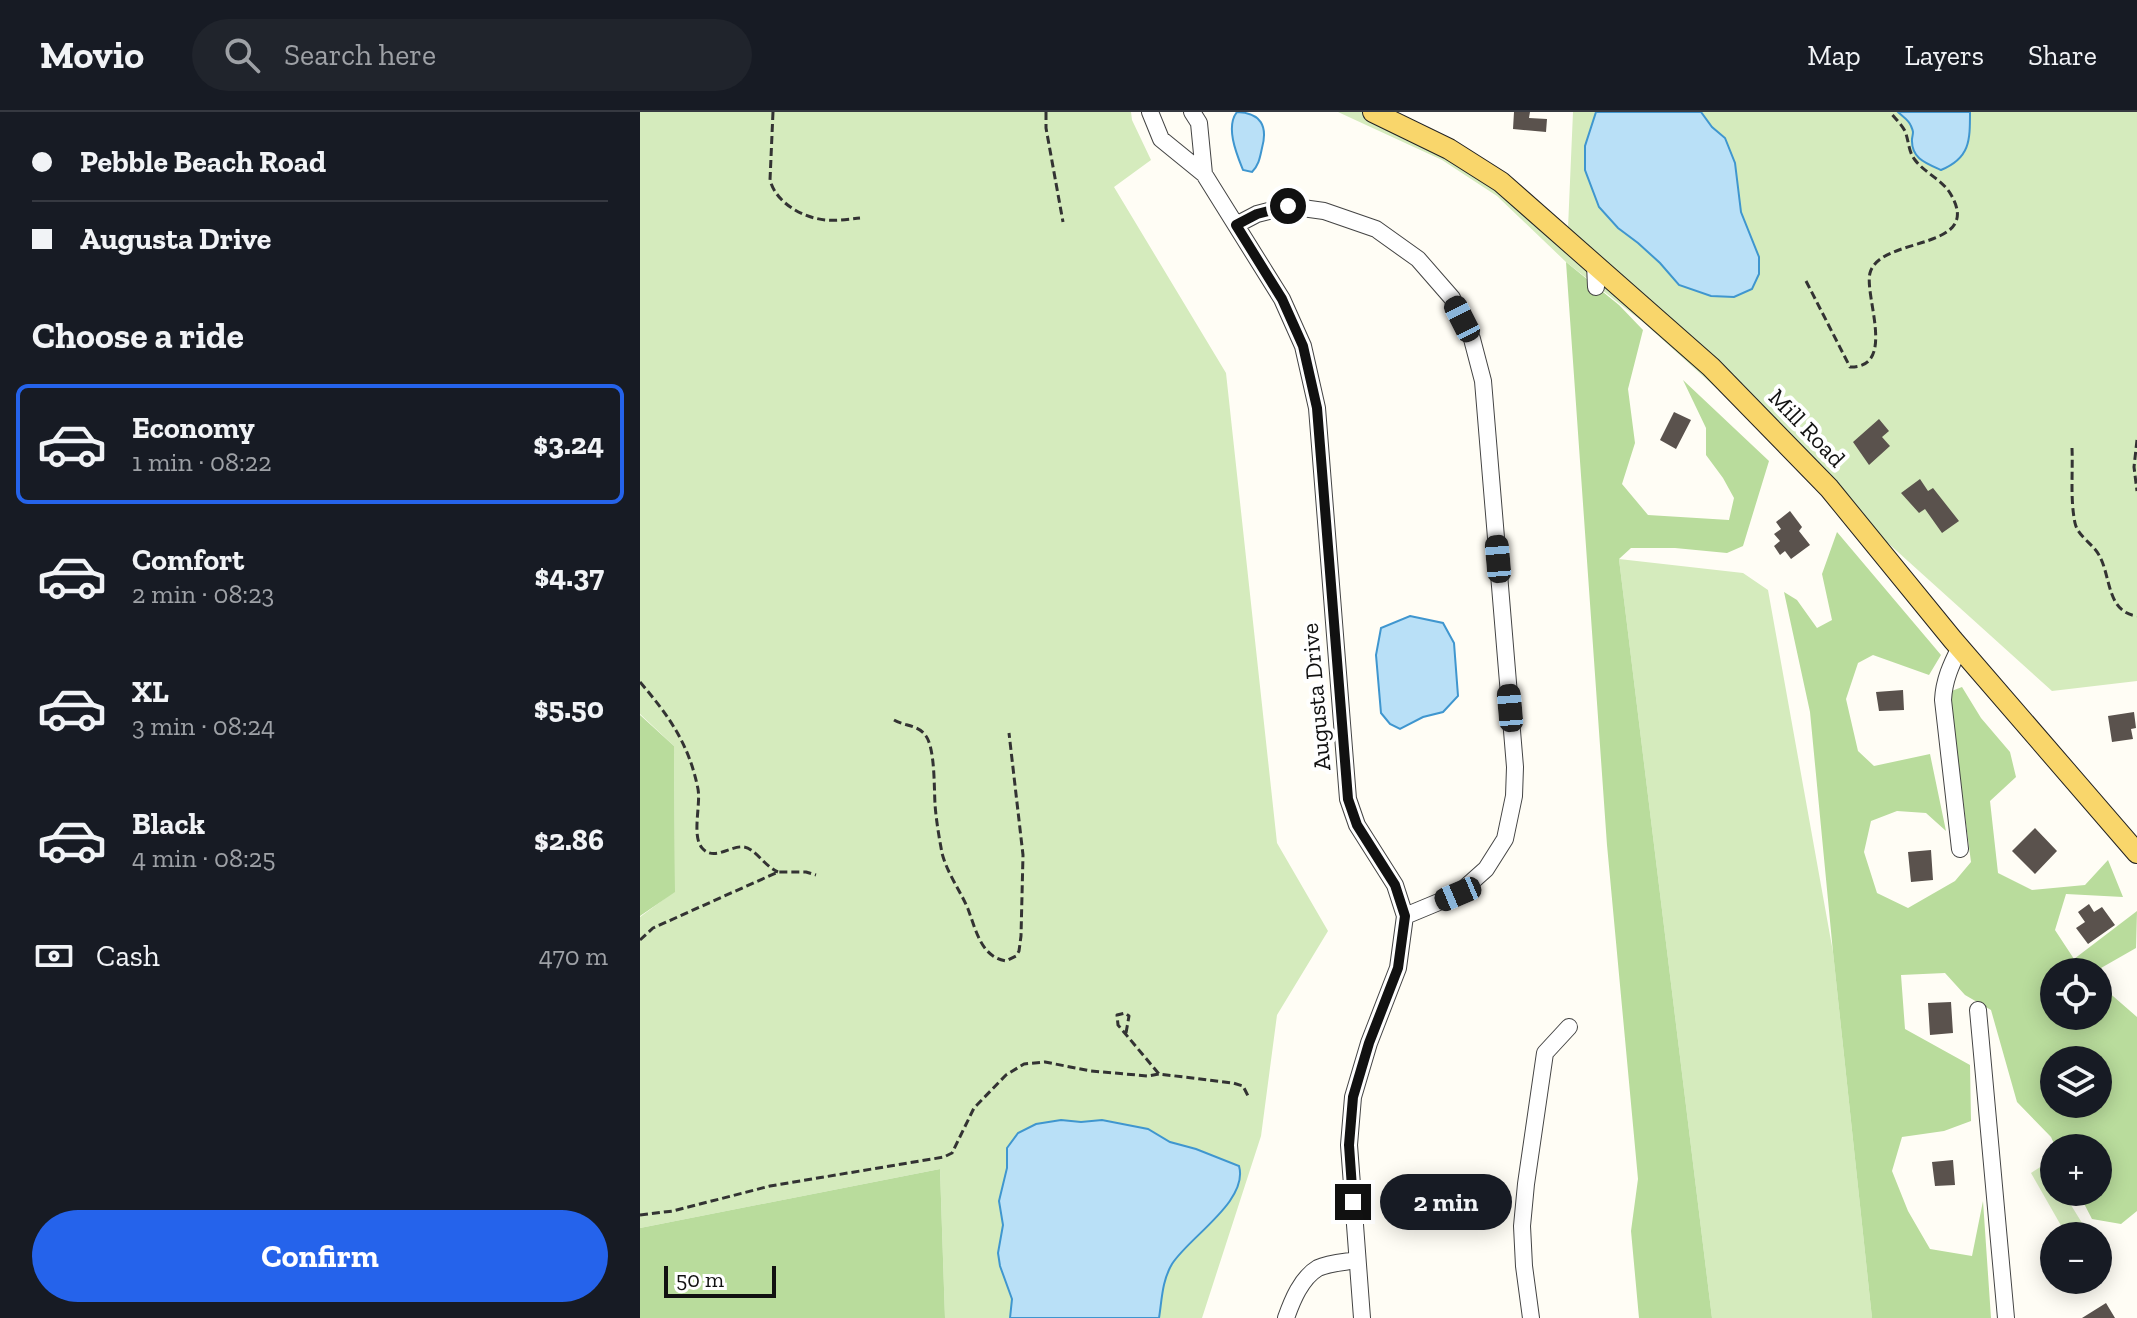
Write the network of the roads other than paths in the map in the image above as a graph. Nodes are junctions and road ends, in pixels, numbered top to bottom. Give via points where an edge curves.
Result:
1 (1150, 112) edge
2 (1192, 112) edge
3 (1373, 112) edge
4 (1204, 174) junction
5 (1236, 225) junction
6 (1595, 264) junction
7 (1596, 287) dead end
8 (1960, 647) junction
9 (1960, 849) dead end
10 (2137, 853) edge
11 (1405, 916) junction
12 (1978, 1010) dead end
13 (1569, 1027) dead end
14 (1357, 1260) junction
15 (1286, 1318) edge
16 (1362, 1318) edge
17 (1531, 1318) edge
18 (2006, 1318) edge

1 - 4 street, Augusta Drive via 1161,139
2 - 4 street, Augusta Drive via 1199,123
3 - 6 main road, Mill Road via 1449,149 1501,182
4 - 5 street, Augusta Drive
5 - 11 street, Augusta Drive via 1282,299 1303,346 1317,408 1348,799 1357,825 1395,885
5 - 11 street via 1288,206 1324,211 1376,229 1418,259 1452,298 1480,367 1514,796 1505,839 1486,869 1458,894
6 - 7 street
6 - 8 main road, Mill Road via 1711,367 1829,488
8 - 9 street via 1943,685
8 - 10 main road, Mill Road
11 - 14 street, Augusta Drive via 1398,968 1353,1097 1349,1145
12 - 18 street
13 - 17 street via 1545,1053 1526,1184 1523,1239
14 - 15 street via 1318,1268 1303,1283
14 - 16 street, Augusta Drive

